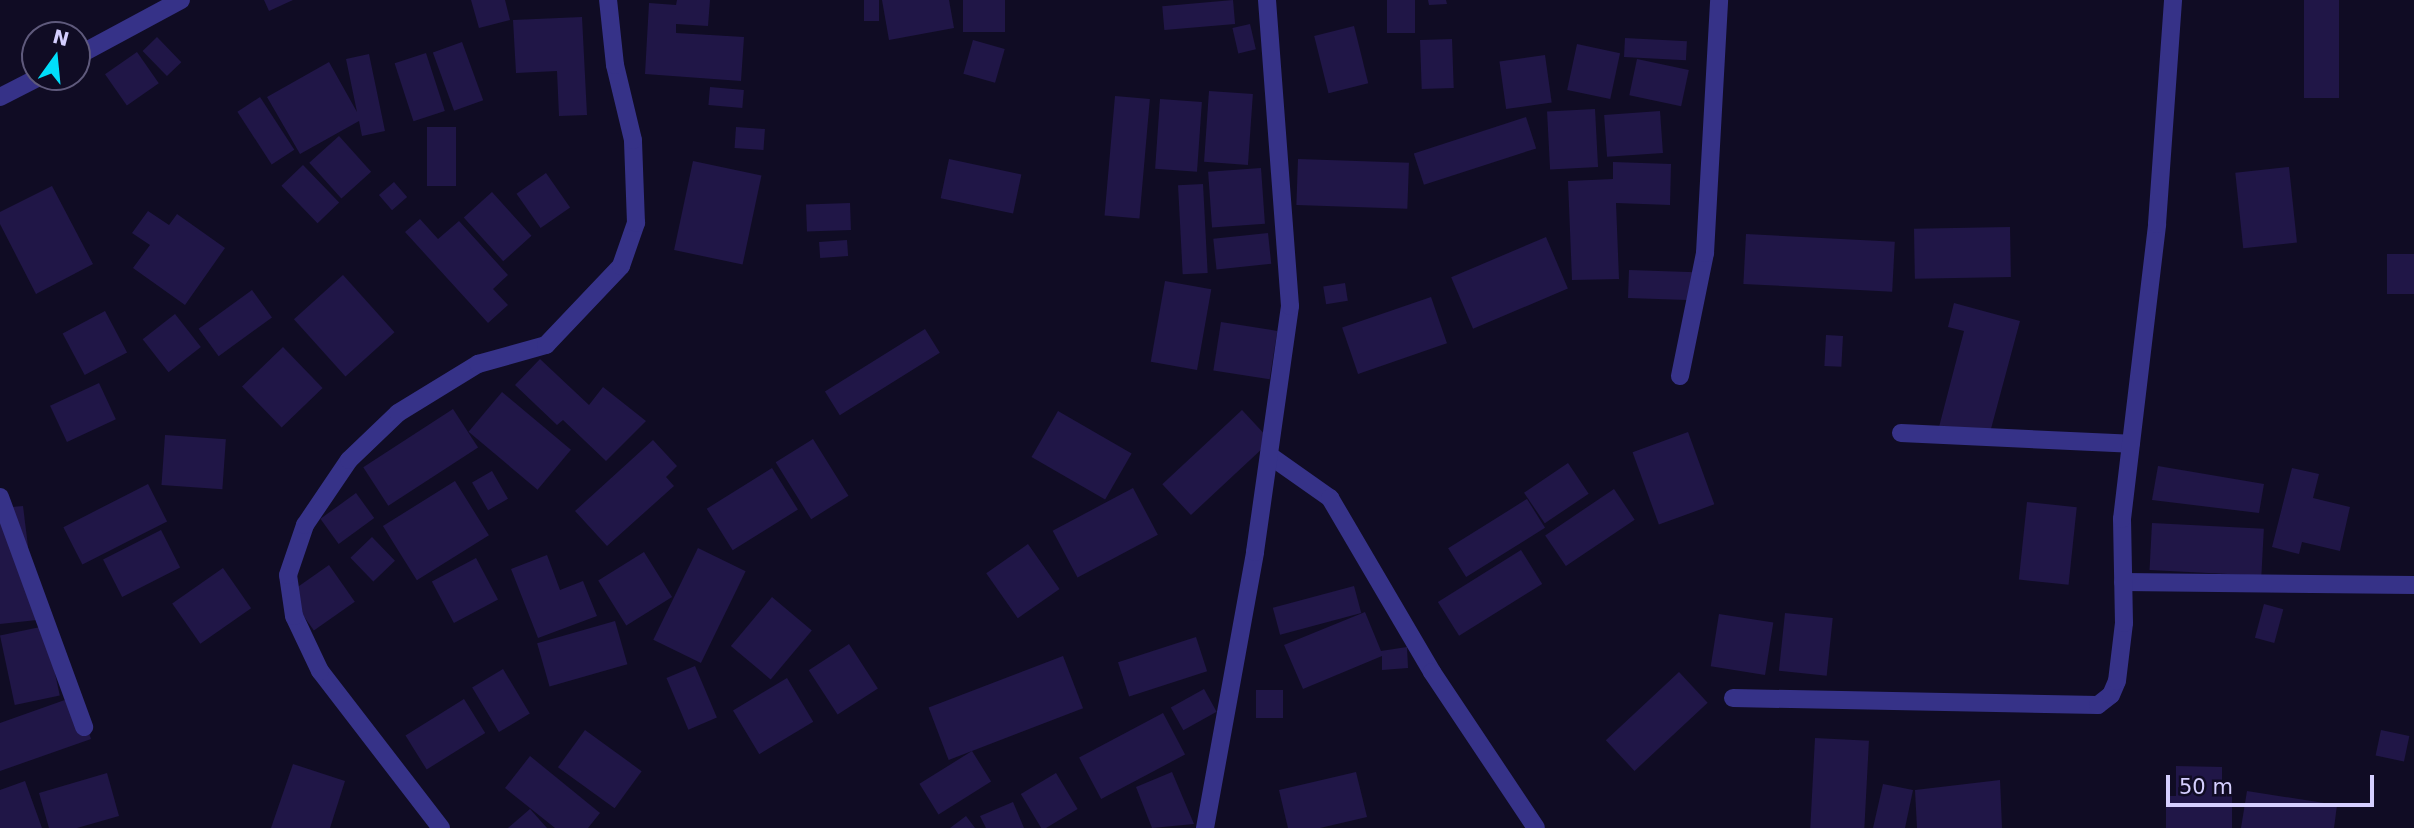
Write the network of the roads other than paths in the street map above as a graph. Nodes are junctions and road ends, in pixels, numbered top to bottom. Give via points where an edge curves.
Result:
1 (181, 0) edge
2 (608, 0) edge
3 (1267, 0) edge
4 (1719, 0) edge
5 (2173, 0) edge
6 (91, 48) edge
7 (21, 86) edge
8 (0, 97) edge
9 (1680, 376) dead end
10 (1901, 433) dead end
11 (2131, 444) junction
12 (1269, 455) junction
13 (0, 497) edge
14 (2123, 582) junction
15 (2414, 585) edge
16 (1733, 698) dead end
17 (84, 727) dead end
18 (442, 828) edge
19 (1205, 828) edge
20 (1536, 828) edge

1 - 6 street
2 - 18 street via 615,65 633,140 635,223 621,266 546,345 478,364 397,413 349,460 305,525 288,575 294,616 320,671
3 - 12 street via 1290,306
4 - 9 street via 1705,253
5 - 11 street via 2157,224
7 - 8 street
10 - 11 street
11 - 14 street via 2122,519
12 - 19 street
12 - 20 street via 1330,498 1432,672
13 - 17 street
14 - 15 street
14 - 16 street via 2117,681 2098,705

